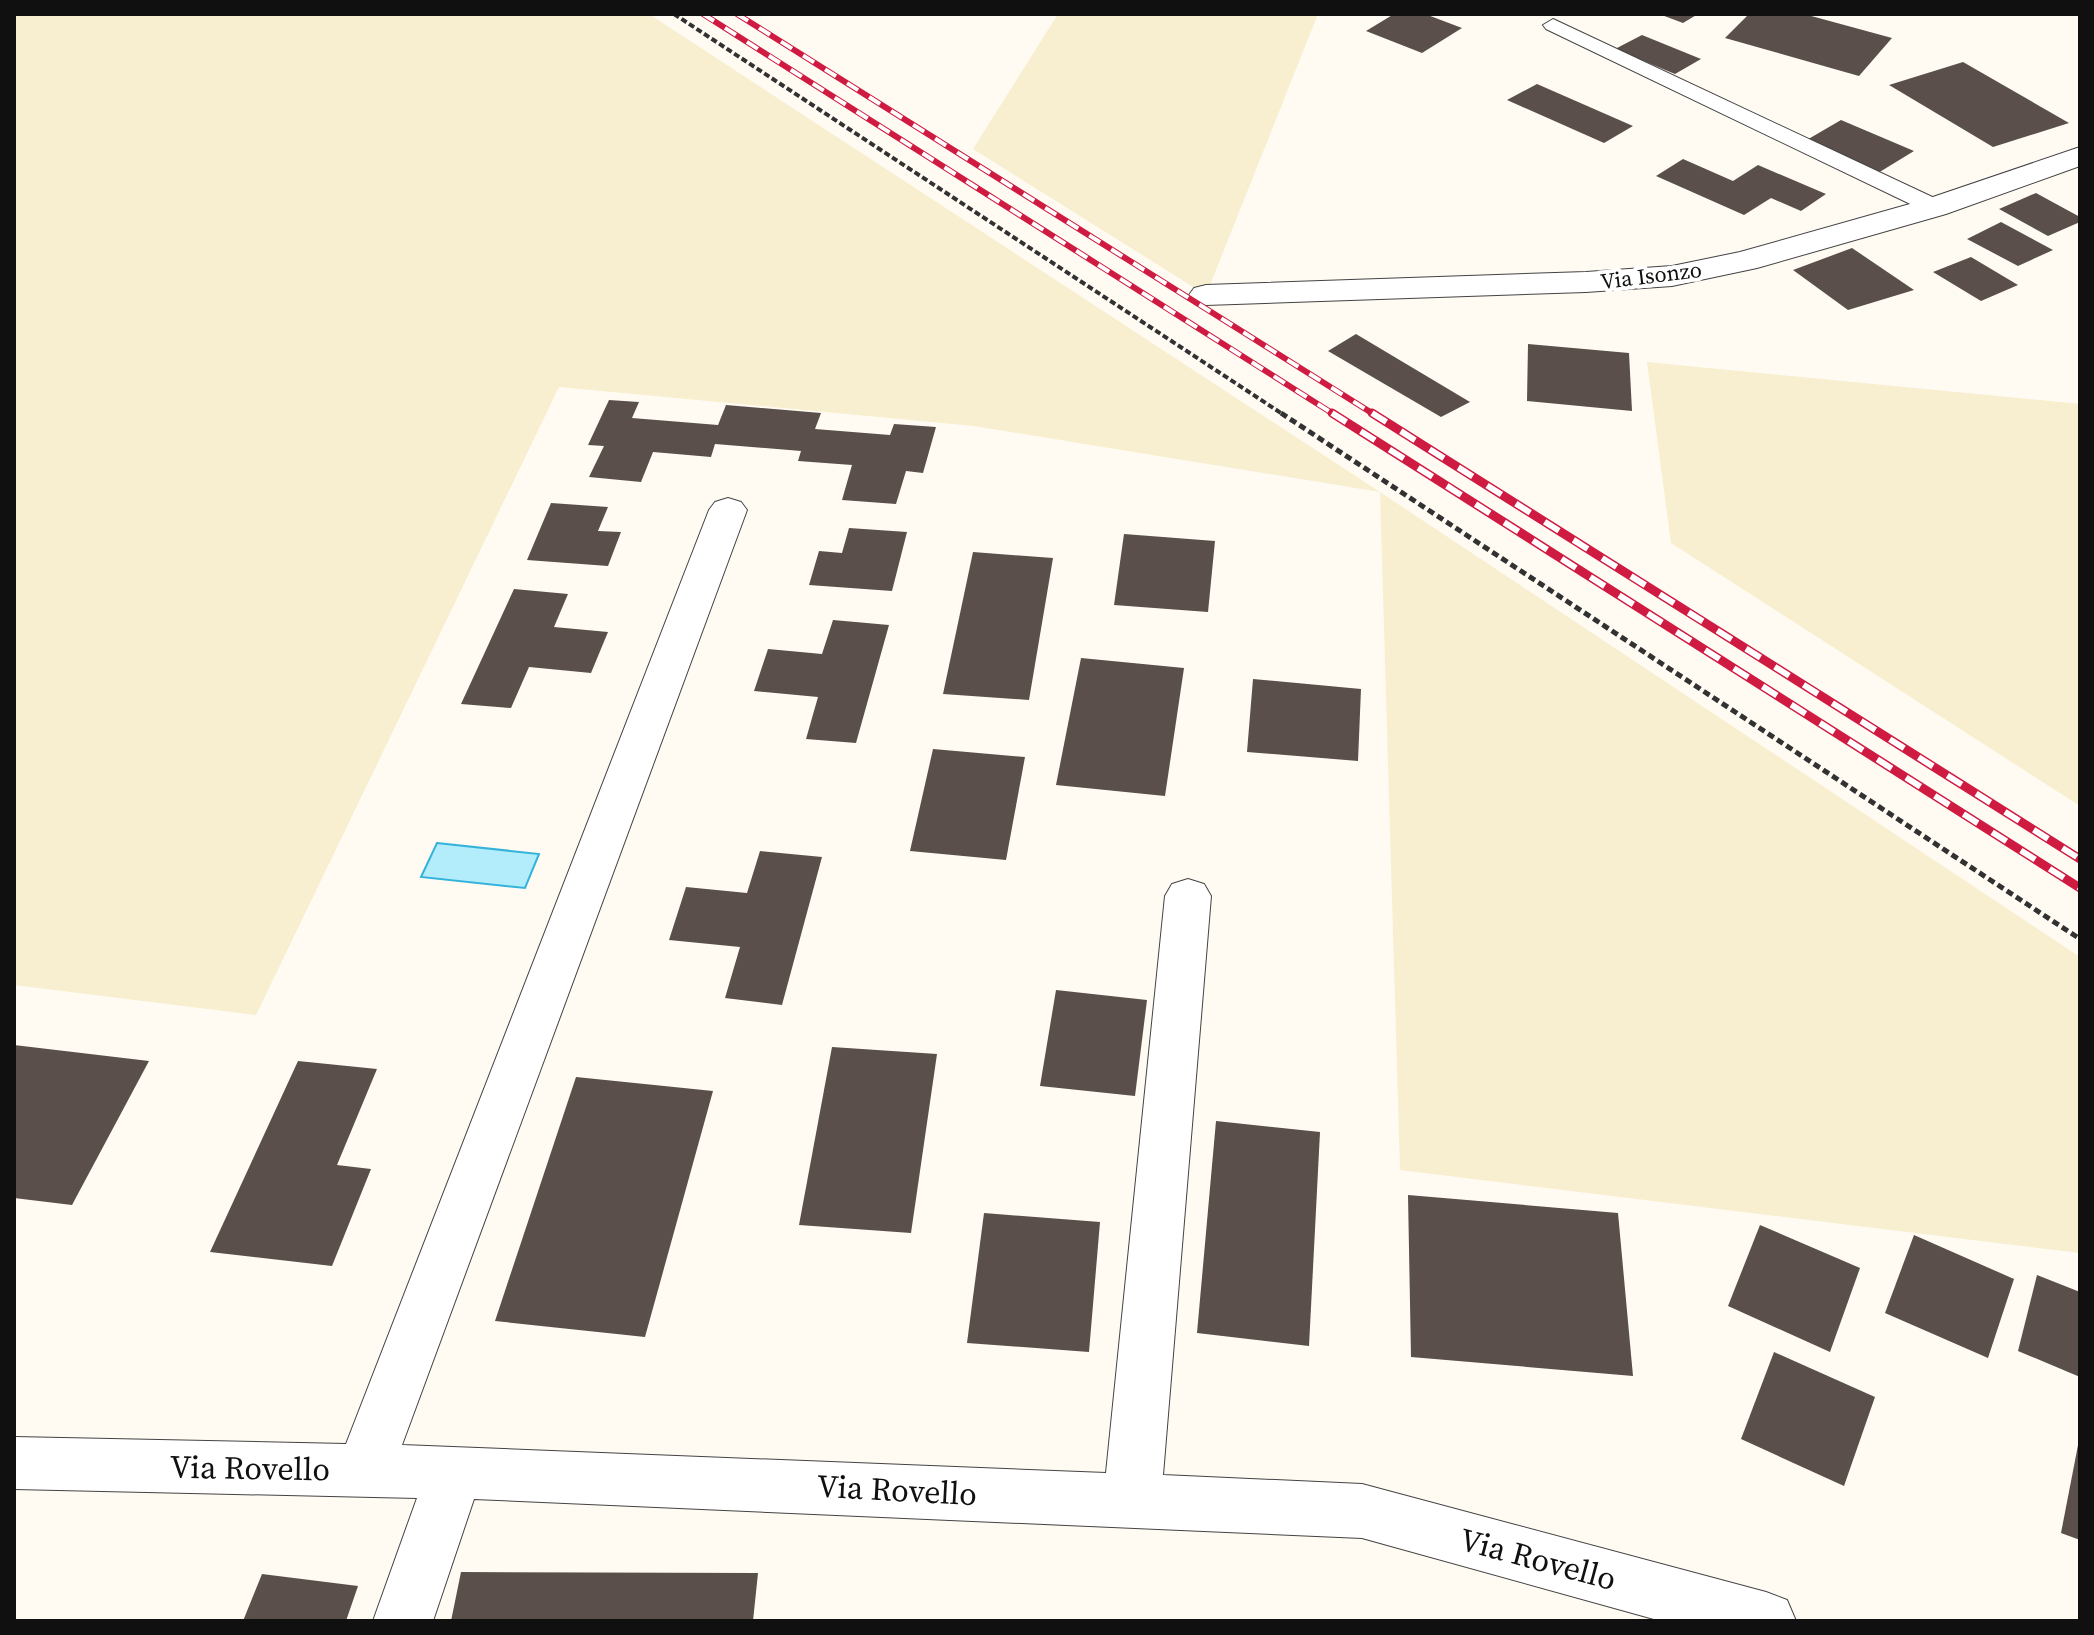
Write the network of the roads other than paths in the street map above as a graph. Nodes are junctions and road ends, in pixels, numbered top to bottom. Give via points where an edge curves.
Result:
1 (1553, 25) dead end
2 (2080, 156) edge
3 (1935, 207) junction
4 (1206, 295) dead end
5 (728, 510) dead end
6 (1188, 896) dead end
7 (14, 1463) edge
8 (364, 1470) junction
9 (455, 1472) junction
10 (1132, 1501) junction
11 (403, 1621) edge
12 (1766, 1621) edge

1 - 3 lane
2 - 3 street, Via Isonzo
3 - 4 street, Via Isonzo via 1745,261 1672,276
5 - 8 street
6 - 10 street
7 - 8 street, Via Rovello
8 - 9 street, Via Rovello
9 - 10 street, Via Rovello
9 - 11 street
10 - 12 street, Via Rovello via 1362,1511

